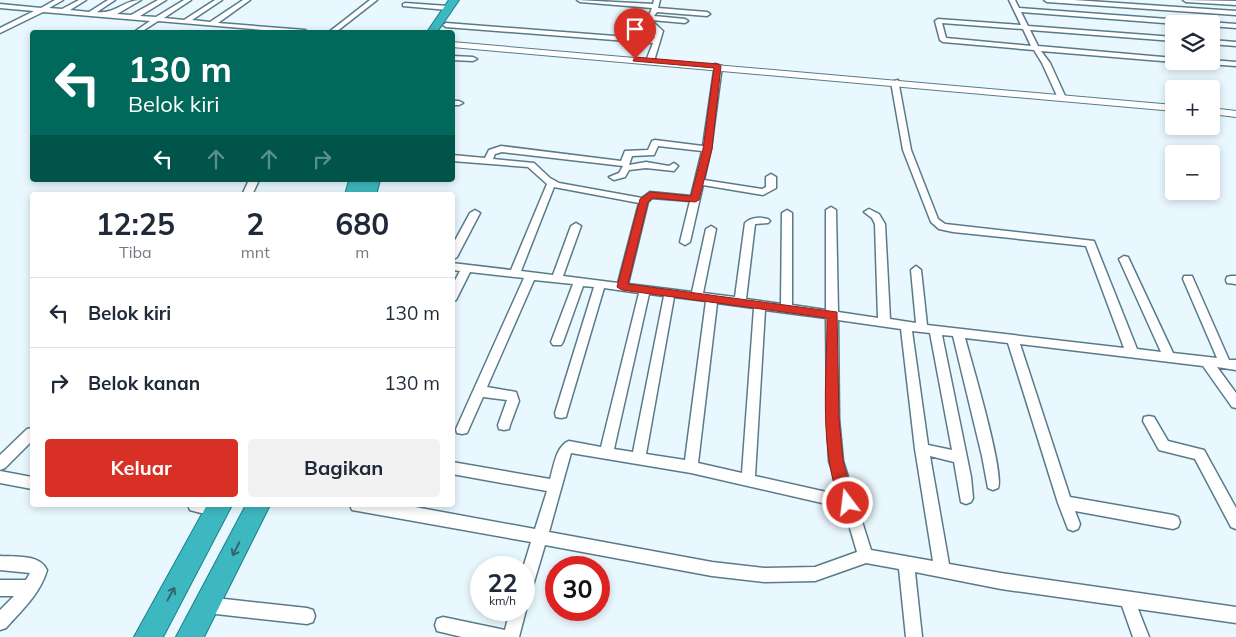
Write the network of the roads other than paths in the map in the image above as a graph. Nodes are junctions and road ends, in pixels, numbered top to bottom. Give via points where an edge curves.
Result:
1 (60, 0) edge
2 (83, 0) edge
3 (112, 0) edge
4 (138, 0) edge
5 (163, 0) edge
6 (188, 0) edge
7 (219, 0) edge
8 (247, 0) edge
9 (374, 0) edge
10 (463, 0) edge
11 (580, 0) edge
12 (1012, 0) edge
13 (1047, 0) edge
14 (1186, 0) edge
15 (1236, 3) edge
16 (451, 4) edge
17 (405, 5) dead end
18 (656, 5) edge
19 (0, 6) edge
20 (13, 7) junction
21 (41, 10) junction
22 (1017, 10) junction
23 (64, 11) junction
24 (1236, 13) edge
25 (0, 14) edge
26 (90, 14) junction
27 (706, 14) dead end
28 (108, 16) junction
29 (133, 17) junction
30 (652, 18) junction
31 (158, 19) junction
32 (685, 21) dead end
33 (1165, 21) edge
34 (186, 22) junction
35 (211, 24) junction
36 (1220, 25) edge
37 (1236, 26) edge
38 (249, 27) junction
39 (1027, 28) junction
40 (444, 29) edge
41 (140, 30) edge
42 (244, 30) edge
43 (283, 30) edge
44 (335, 30) edge
45 (433, 30) edge
46 (0, 31) edge
47 (1165, 38) edge
48 (657, 42) junction
49 (1220, 43) edge
50 (455, 44) edge
51 (1236, 44) edge
52 (1035, 47) junction
53 (455, 58) edge
54 (473, 59) dead end
55 (1165, 59) edge
56 (650, 60) junction
57 (1220, 63) edge
58 (1236, 64) edge
59 (718, 66) junction
60 (895, 82) junction
61 (1062, 98) junction
62 (1165, 107) edge
63 (1220, 112) edge
64 (1236, 114) edge
65 (707, 149) junction
66 (455, 158) edge
67 (488, 160) junction
68 (626, 166) junction
69 (674, 166) dead end
70 (614, 177) dead end
71 (771, 177) dead end
72 (699, 182) junction
73 (551, 184) junction
74 (695, 200) junction
75 (644, 201) junction
76 (831, 210) dead end
77 (869, 212) dead end
78 (475, 213) dead end
79 (787, 213) dead end
80 (766, 221) dead end
81 (576, 226) dead end
82 (711, 229) dead end
83 (685, 242) dead end
84 (455, 251) edge
85 (1124, 259) dead end
86 (455, 266) edge
87 (466, 268) junction
88 (916, 270) dead end
89 (515, 274) junction
90 (530, 276) junction
91 (557, 279) junction
92 (1188, 279) dead end
93 (579, 282) junction
94 (600, 285) junction
95 (622, 287) junction
96 (645, 289) junction
97 (455, 291) edge
98 (670, 292) junction
99 (697, 296) junction
100 (712, 298) junction
101 (740, 302) junction
102 (760, 305) junction
103 (786, 309) junction
104 (833, 315) junction
105 (884, 322) junction
106 (906, 325) junction
107 (928, 329) junction
108 (958, 332) junction
109 (1014, 338) junction
110 (557, 342) dead end
111 (1132, 352) junction
112 (1169, 357) junction
113 (1206, 361) junction
114 (1231, 364) edge
115 (478, 391) junction
116 (1236, 403) edge
117 (560, 413) dead end
118 (1149, 421) dead end
119 (504, 425) dead end
120 (462, 429) dead end
121 (30, 435) edge
122 (922, 449) junction
123 (606, 453) junction
124 (960, 457) junction
125 (639, 458) junction
126 (0, 464) edge
127 (690, 467) junction
128 (455, 469) edge
129 (0, 477) edge
130 (748, 480) junction
131 (30, 483) edge
132 (993, 484) dead end
133 (555, 486) junction
134 (966, 498) dead end
135 (848, 503) junction
136 (1065, 503) junction
137 (211, 507) edge
138 (257, 507) edge
139 (397, 507) edge
140 (1173, 522) dead end
141 (1236, 522) edge
142 (1073, 524) dead end
143 (538, 537) junction
144 (533, 556) edge
145 (866, 556) junction
146 (0, 563) edge
147 (906, 563) junction
148 (942, 569) junction
149 (0, 588) edge
150 (30, 588) junction
151 (1127, 599) junction
152 (207, 605) junction
153 (1236, 615) edge
154 (307, 616) dead end
155 (515, 621) edge
156 (0, 622) edge
157 (443, 625) dead end
158 (148, 637) edge
159 (190, 637) edge
160 (502, 637) edge
161 (511, 637) edge
162 (914, 637) edge
163 (1141, 637) edge

1 - 21 street
2 - 23 street
3 - 26 street
4 - 28 street
5 - 29 street
6 - 31 street
7 - 34 street
8 - 35 street
9 - 44 street
10 - 40 highway
11 - 18 street
12 - 22 street
13 - 24 street
14 - 15 street
16 - 17 street
16 - 45 highway
18 - 27 street
18 - 30 street
19 - 20 street
20 - 21 street
20 - 25 street
21 - 23 street
21 - 46 street
22 - 33 street
22 - 39 street
23 - 26 street
26 - 28 street
28 - 29 street
29 - 31 street
30 - 32 street
30 - 48 street via 648,22 660,31
31 - 34 street
31 - 41 street
34 - 35 street
35 - 38 street
36 - 37 street
38 - 42 street
38 - 43 street
39 - 47 street
39 - 52 street
39 - 52 street via 938,22 943,40
40 - 48 street
48 - 56 street
49 - 51 street
50 - 56 street
52 - 55 street
52 - 61 street
53 - 54 street
56 - 59 street
57 - 58 street
59 - 60 street
59 - 65 street
60 - 61 street
60 - 111 street via 907,150 934,220 942,227 953,229 1090,243
61 - 62 street
63 - 64 street
65 - 68 street via 655,144 651,153 628,153
65 - 72 street
66 - 67 street
67 - 68 street via 492,152 501,148
67 - 73 street via 531,165
68 - 69 street via 646,164 669,169
68 - 70 street via 622,175
71 - 72 street via 771,188 763,192
72 - 74 street
73 - 75 street
73 - 89 street
74 - 75 street via 650,195
74 - 83 street
75 - 95 street
76 - 104 street
77 - 105 street via 880,224
78 - 84 street
79 - 103 street
80 - 101 street via 753,220 750,223
81 - 91 street
82 - 99 street
85 - 112 street
86 - 87 street
87 - 89 street
87 - 97 street
88 - 107 street
89 - 90 street
90 - 91 street
90 - 115 street
91 - 93 street
92 - 114 street
93 - 94 street
93 - 110 street
94 - 95 street
94 - 117 street
95 - 96 street
96 - 98 street
96 - 123 street
98 - 99 street
98 - 125 street
99 - 100 street
100 - 101 street
100 - 127 street
101 - 102 street
102 - 103 street
102 - 130 street
103 - 104 street
104 - 105 street
104 - 135 street via 836,461
105 - 106 street
106 - 107 street
106 - 122 street
107 - 108 street
107 - 124 street
108 - 109 street
108 - 132 street
109 - 111 street
109 - 136 street
111 - 112 street
112 - 113 street
113 - 114 street
113 - 116 street
115 - 119 street via 512,396
115 - 120 street
118 - 141 street via 1164,446 1199,454
121 - 126 street
122 - 124 street
122 - 148 street
123 - 125 street
123 - 133 street via 566,449
124 - 134 street
125 - 127 street
127 - 130 street
128 - 133 street
129 - 131 street
130 - 135 street
133 - 143 street
135 - 145 street
136 - 140 street
136 - 142 street
158 -> 137 highway
138 -> 152 highway
139 - 143 street
143 - 144 street
143 - 145 street via 712,569 765,575 814,574
145 - 147 street
146 - 150 street via 38,568 37,578
147 - 148 street
147 - 162 street
148 - 151 street
149 - 150 street
150 - 156 street
151 - 153 street
151 - 163 street
152 - 154 street
152 - 159 highway
155 - 161 street
157 - 160 street

